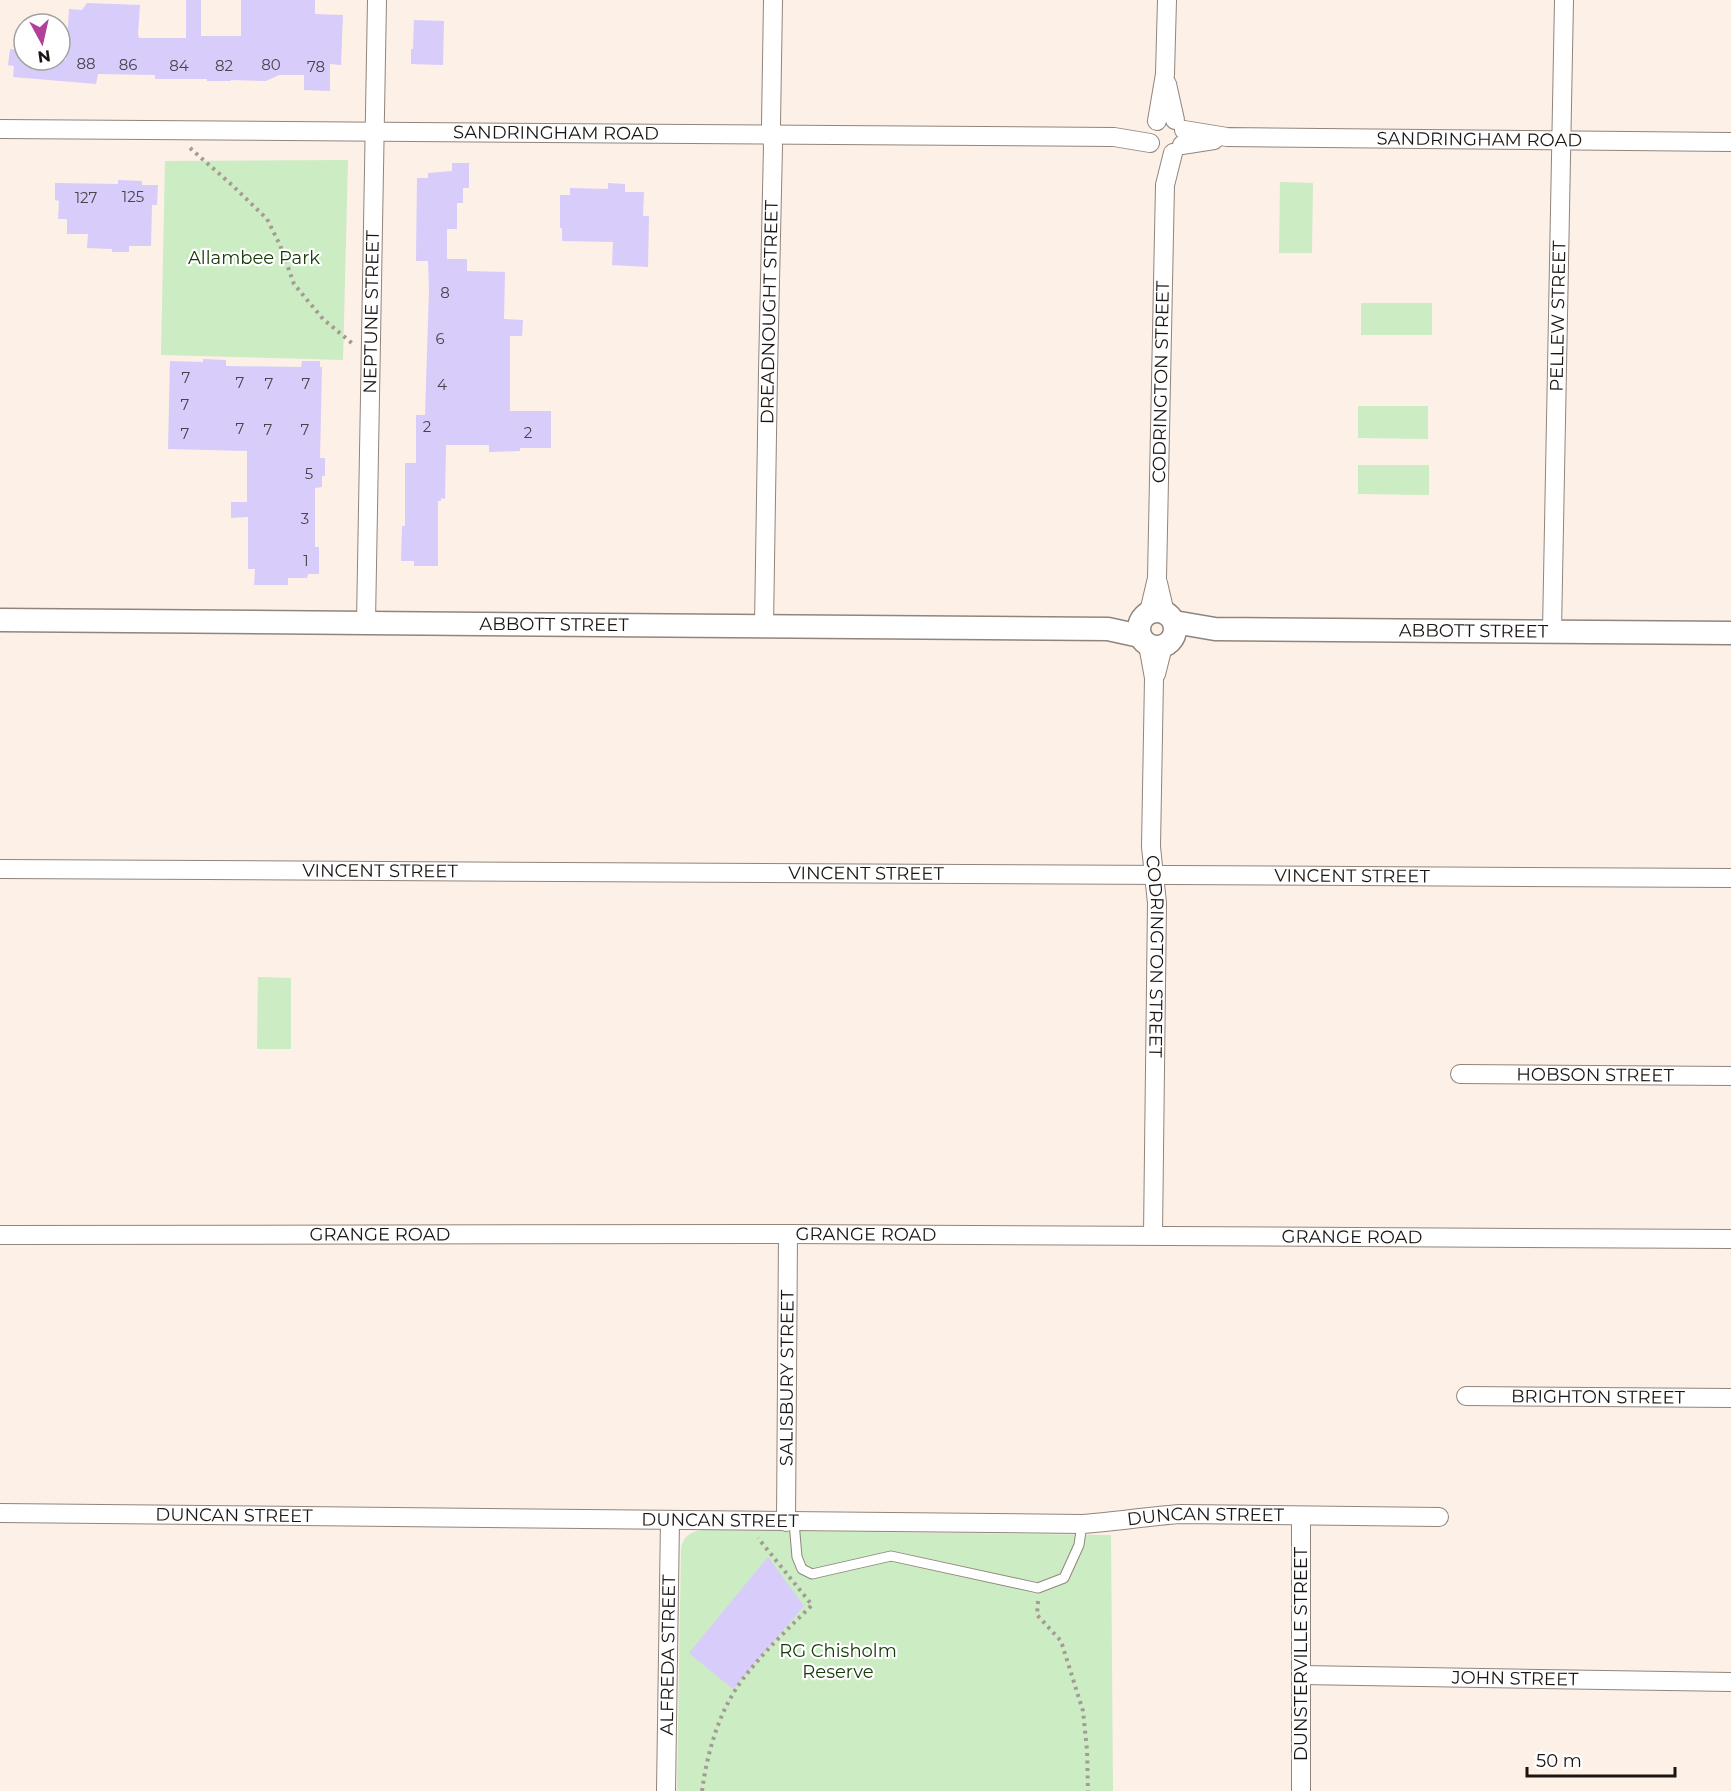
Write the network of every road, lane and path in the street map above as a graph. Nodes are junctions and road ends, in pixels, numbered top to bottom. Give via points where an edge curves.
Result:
1 (377, 0) edge
2 (773, 0) edge
3 (1167, 0) edge
4 (1564, 0) edge
5 (0, 129) edge
6 (169, 130) junction
7 (375, 131) junction
8 (771, 135) junction
9 (1166, 137) junction
10 (1561, 141) junction
11 (1731, 142) edge
12 (370, 359) junction
13 (0, 620) edge
14 (366, 622) junction
15 (764, 626) junction
16 (1156, 629) junction
17 (1552, 631) junction
18 (1731, 633) edge
19 (0, 869) edge
20 (1154, 875) junction
21 (1731, 878) edge
22 (1460, 1074) dead end
23 (1731, 1076) edge
24 (788, 1234) junction
25 (0, 1235) edge
26 (1153, 1235) junction
27 (1731, 1239) edge
28 (1467, 1396) dead end
29 (1731, 1398) edge
30 (0, 1513) edge
31 (1301, 1516) junction
32 (1439, 1517) dead end
33 (670, 1520) junction
34 (744, 1520) junction
35 (790, 1522) junction
36 (1082, 1524) junction
37 (1038, 1588) junction
38 (1301, 1675) junction
39 (1731, 1682) edge
40 (666, 1791) edge
41 (702, 1791) edge
42 (1088, 1791) edge
43 (1301, 1791) edge

1 - 7 street, NEPTUNE STREET
2 - 8 street, DREADNOUGHT STREET
3 - 9 street, CODRINGTON STREET
4 - 10 street, PELLEW STREET
5 - 6 street, SANDRINGHAM ROAD
6 - 7 street, SANDRINGHAM ROAD
6 - 12 path via 267,219 294,284 323,319
7 - 8 street, SANDRINGHAM ROAD
7 - 12 street, NEPTUNE STREET
8 - 9 street, SANDRINGHAM ROAD
8 - 15 street, DREADNOUGHT STREET
9 - 10 street, SANDRINGHAM ROAD
9 - 16 street, CODRINGTON STREET
10 - 11 street, SANDRINGHAM ROAD
10 - 17 street, PELLEW STREET
12 - 14 street, NEPTUNE STREET
13 - 14 street, ABBOTT STREET
14 - 15 street, ABBOTT STREET
15 - 16 street, ABBOTT STREET
16 - 17 street, ABBOTT STREET
16 - 20 street, CODRINGTON STREET via 1151,847
17 - 18 street, ABBOTT STREET
19 - 20 street, VINCENT STREET
20 - 21 street, VINCENT STREET
20 - 26 street, CODRINGTON STREET via 1157,926
22 - 23 street, HOBSON STREET
24 - 25 street, GRANGE ROAD
24 - 26 street, GRANGE ROAD
24 - 35 street, SALISBURY STREET
26 - 27 street, GRANGE ROAD
28 - 29 street, BRIGHTON STREET
30 - 33 street, DUNCAN STREET
31 - 32 street, DUNCAN STREET
31 - 36 street, DUNCAN STREET via 1181,1514
31 - 38 street, DUNSTERVILLE STREET
33 - 34 street, DUNCAN STREET
33 - 40 street, ALFREDA STREET
34 - 35 street, DUNCAN STREET
34 - 41 path via 812,1605 739,1685 716,1731
35 - 36 street, DUNCAN STREET
35 - 37 lane via 802,1569 812,1574 891,1556
36 - 37 lane via 1079,1545 1064,1578
37 - 42 path via 1037,1615 1061,1641 1083,1711
38 - 39 street, JOHN STREET
38 - 43 street, DUNSTERVILLE STREET

